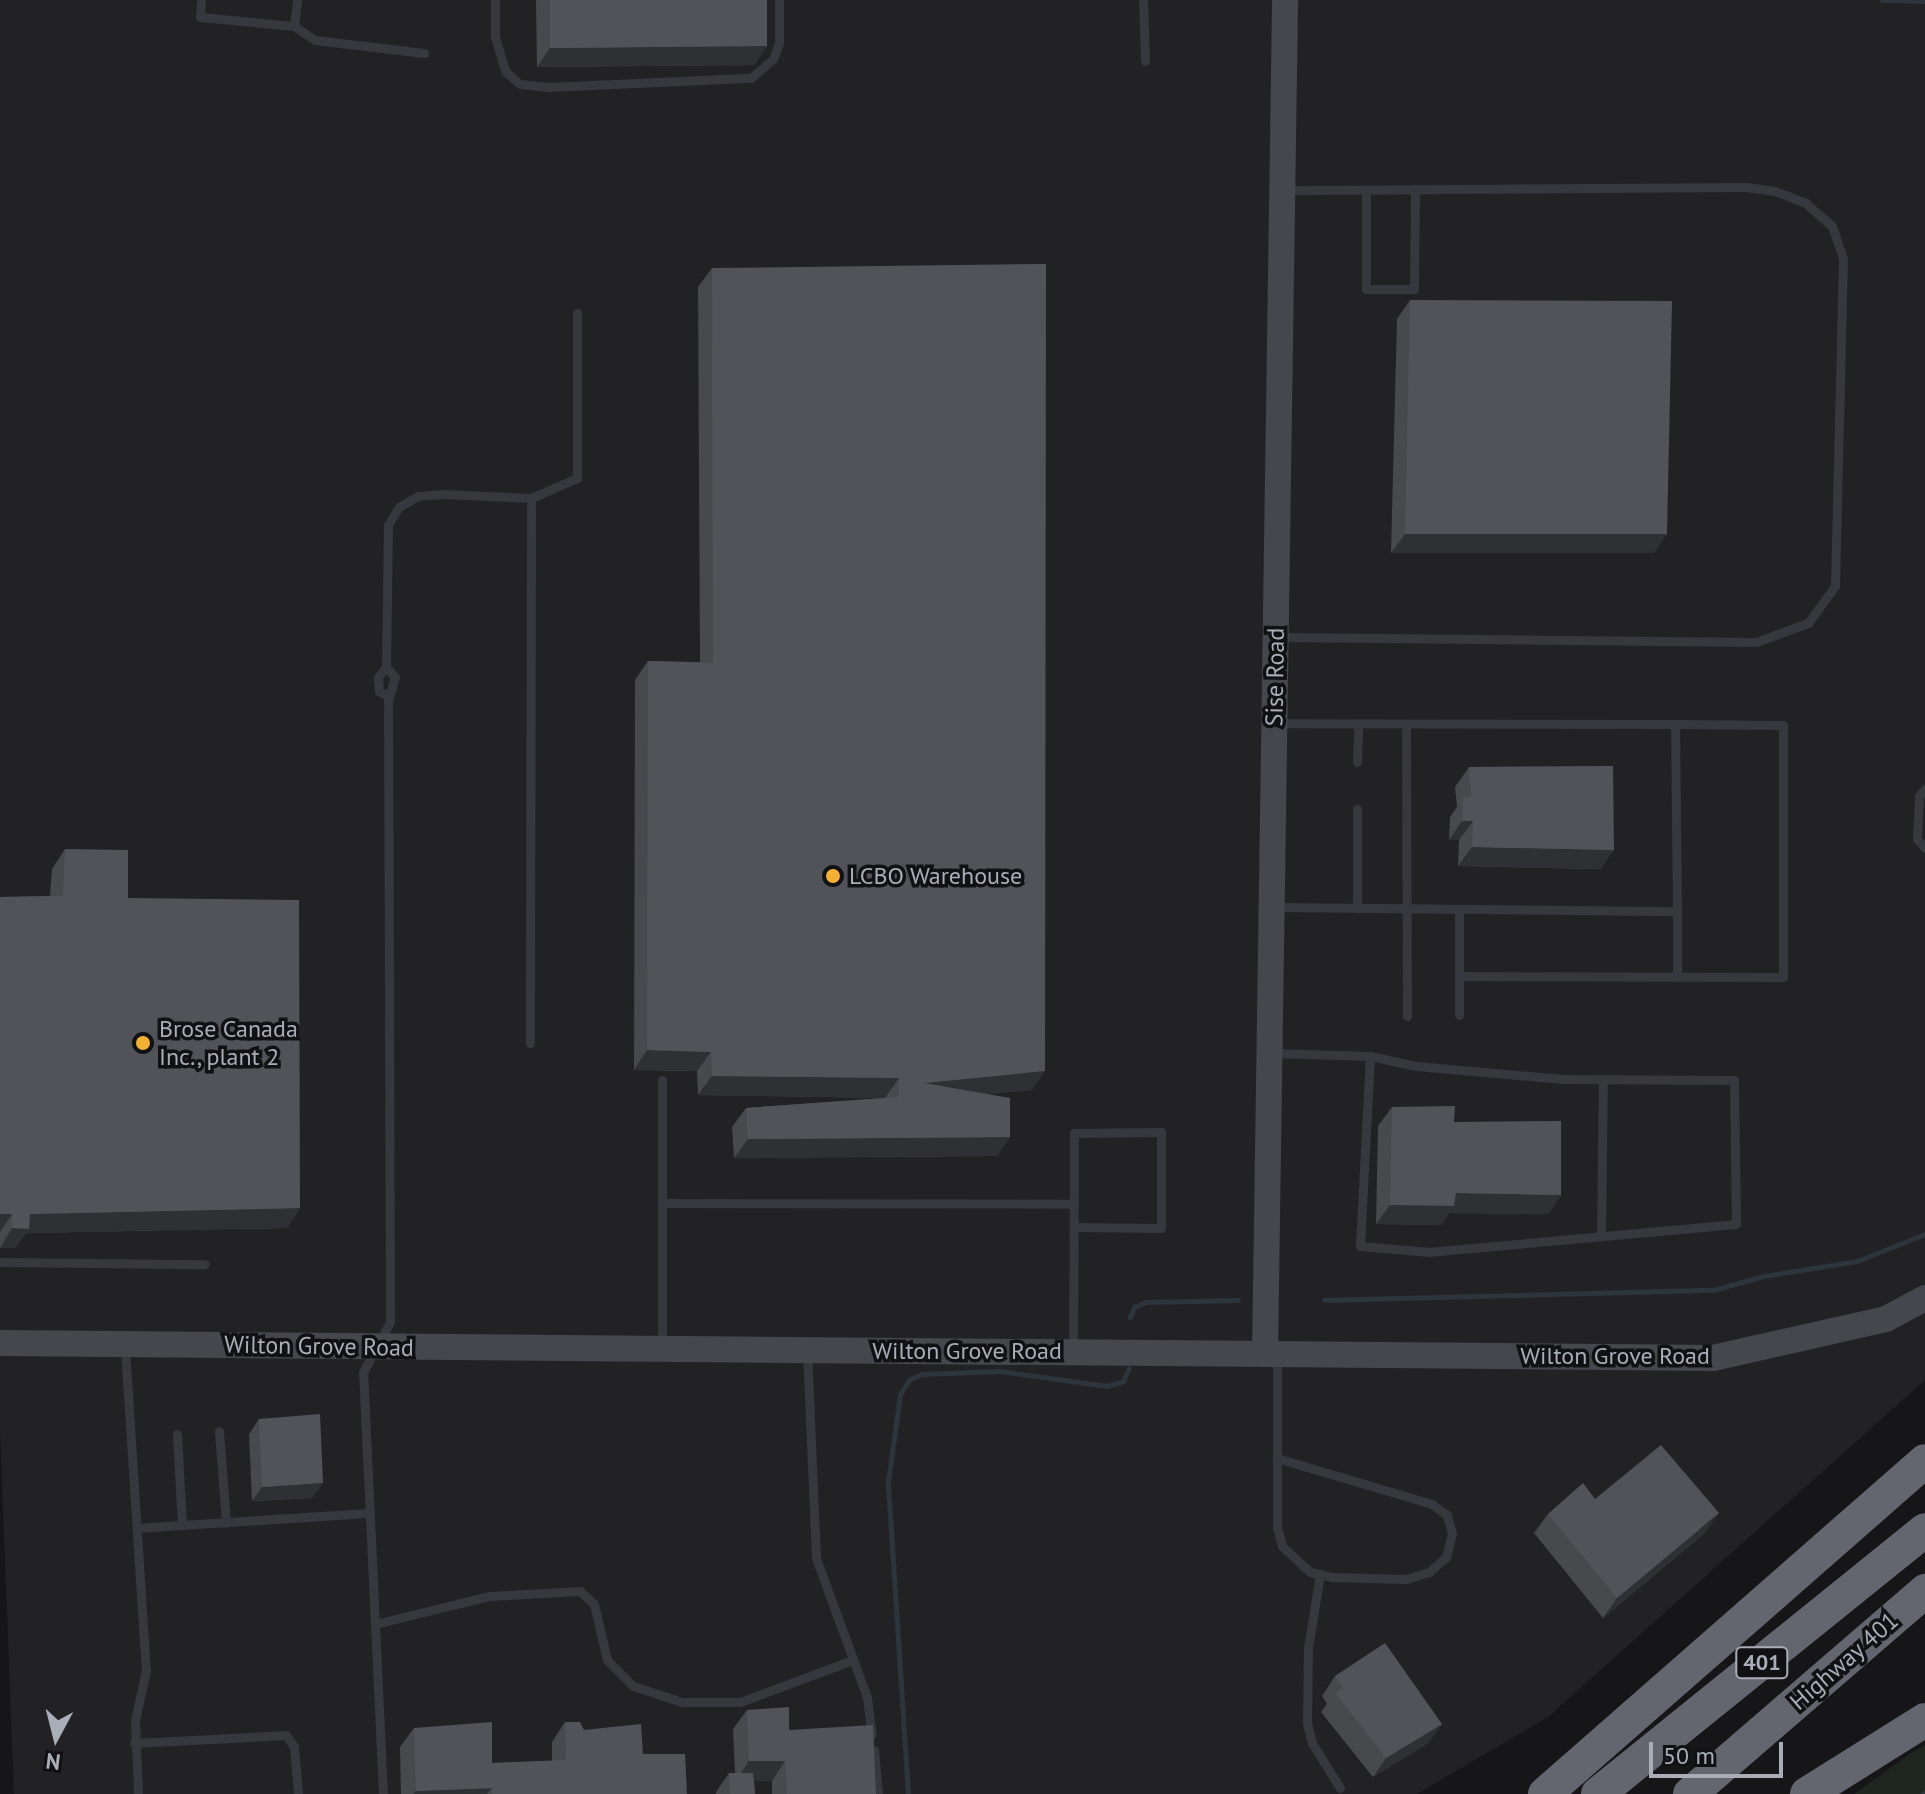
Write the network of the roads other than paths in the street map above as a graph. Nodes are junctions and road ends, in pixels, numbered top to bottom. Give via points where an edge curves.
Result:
1 (201, 0) edge
2 (297, 0) edge
3 (495, 0) edge
4 (779, 0) edge
5 (1143, 0) edge
6 (1285, 0) edge
7 (294, 26) junction
8 (424, 53) dead end
9 (1145, 61) dead end
10 (1415, 189) junction
11 (1282, 190) junction
12 (1366, 190) junction
13 (577, 313) dead end
14 (531, 498) junction
15 (1275, 637) junction
16 (1274, 723) junction
17 (1358, 724) junction
18 (1675, 724) junction
19 (1406, 725) junction
20 (1357, 762) dead end
21 (1925, 789) edge
22 (1357, 809) dead end
23 (1925, 848) edge
24 (1271, 907) junction
25 (1357, 908) junction
26 (1406, 909) junction
27 (1459, 909) junction
28 (1677, 911) junction
29 (1459, 976) junction
30 (1677, 977) junction
31 (1459, 1015) dead end
32 (1407, 1016) dead end
33 (530, 1043) dead end
34 (1269, 1053) junction
35 (1370, 1056) junction
36 (1603, 1079) junction
37 (662, 1080) dead end
38 (662, 1203) junction
39 (1074, 1204) junction
40 (1074, 1227) junction
41 (1601, 1235) junction
42 (0, 1262) edge
43 (205, 1264) dead end
44 (1925, 1298) edge
45 (0, 1343) edge
46 (125, 1344) junction
47 (376, 1348) junction
48 (662, 1349) junction
49 (807, 1350) junction
50 (1073, 1352) junction
51 (1271, 1354) junction
52 (219, 1431) dead end
53 (177, 1434) dead end
54 (1277, 1458) junction
55 (1925, 1461) edge
56 (369, 1513) junction
57 (226, 1523) junction
58 (182, 1525) junction
59 (137, 1528) junction
60 (1925, 1530) edge
61 (1320, 1574) junction
62 (1925, 1591) edge
63 (375, 1624) junction
64 (853, 1660) junction
65 (1925, 1720) edge
66 (134, 1743) junction
67 (1340, 1788) dead end
68 (138, 1794) edge
69 (298, 1794) edge
70 (383, 1794) edge
71 (878, 1794) edge
72 (1545, 1794) edge
73 (1598, 1794) edge
74 (1690, 1794) edge
75 (1807, 1794) edge

1 - 7 lane via 200,17
2 - 7 lane
3 - 4 lane via 495,37 506,72 520,84 549,87 751,78 765,70 776,51
5 - 9 lane
6 - 11 main road, Sise Road
7 - 8 lane via 315,40
10 - 12 lane
10 - 12 lane via 1414,289 1366,289
10 - 15 lane via 1746,187 1806,203 1832,226 1843,258 1835,586 1808,623 1756,642
11 - 12 lane
11 - 15 main road, Sise Road
13 - 14 lane via 577,478
14 - 33 lane
14 - 47 lane via 418,496 399,507 388,525 386,667 378,677 379,691 388,696 390,1322
15 - 16 main road, Sise Road
16 - 17 lane
16 - 24 main road, Sise Road
17 - 19 lane
17 - 20 lane
18 - 19 lane
18 - 28 lane
18 - 30 lane via 1783,725 1783,977
19 - 26 lane
21 - 23 lane via 1919,796 1917,839
22 - 25 lane
24 - 25 lane
24 - 34 main road, Sise Road
25 - 26 lane
26 - 27 lane
26 - 32 lane
27 - 28 lane
27 - 29 lane
28 - 30 lane
29 - 30 lane
29 - 31 lane
34 - 35 lane
34 - 51 main road, Sise Road
35 - 36 lane via 1416,1066
35 - 41 lane via 1360,1246 1430,1252
36 - 41 lane
36 - 41 lane via 1734,1080 1736,1224
37 - 38 lane
38 - 39 lane
38 - 48 lane
39 - 40 lane
39 - 40 lane via 1074,1133 1161,1132 1161,1228
40 - 50 lane
42 - 43 lane
44 - 51 main road, Wilton Grove Road via 1886,1319 1713,1358
45 - 46 main road, Wilton Grove Road
46 - 47 main road, Wilton Grove Road
46 - 59 lane
47 - 48 main road, Wilton Grove Road
47 - 56 lane via 363,1372
48 - 49 main road, Wilton Grove Road
49 - 50 main road, Wilton Grove Road
49 - 64 lane via 816,1558
50 - 51 main road, Wilton Grove Road
51 - 54 lane
52 - 57 lane
53 - 58 lane
54 - 61 lane via 1282,1546 1310,1572
54 - 61 lane via 1432,1504 1447,1515 1452,1533 1446,1557 1429,1572 1406,1579
55 - 72 highway
56 - 57 lane
56 - 63 lane
57 - 58 lane
58 - 59 lane
59 - 66 lane via 146,1670
60 - 73 highway, Highway 401 / 401
61 - 67 lane via 1308,1648 1307,1723 1312,1743
62 - 74 highway, Highway 401 / 401
63 - 64 lane via 489,1596 580,1591 594,1604 607,1660 633,1686 682,1702 740,1702
63 - 70 lane
64 - 71 lane via 867,1697
65 - 75 highway
66 - 68 lane
66 - 69 lane via 286,1735 294,1747

